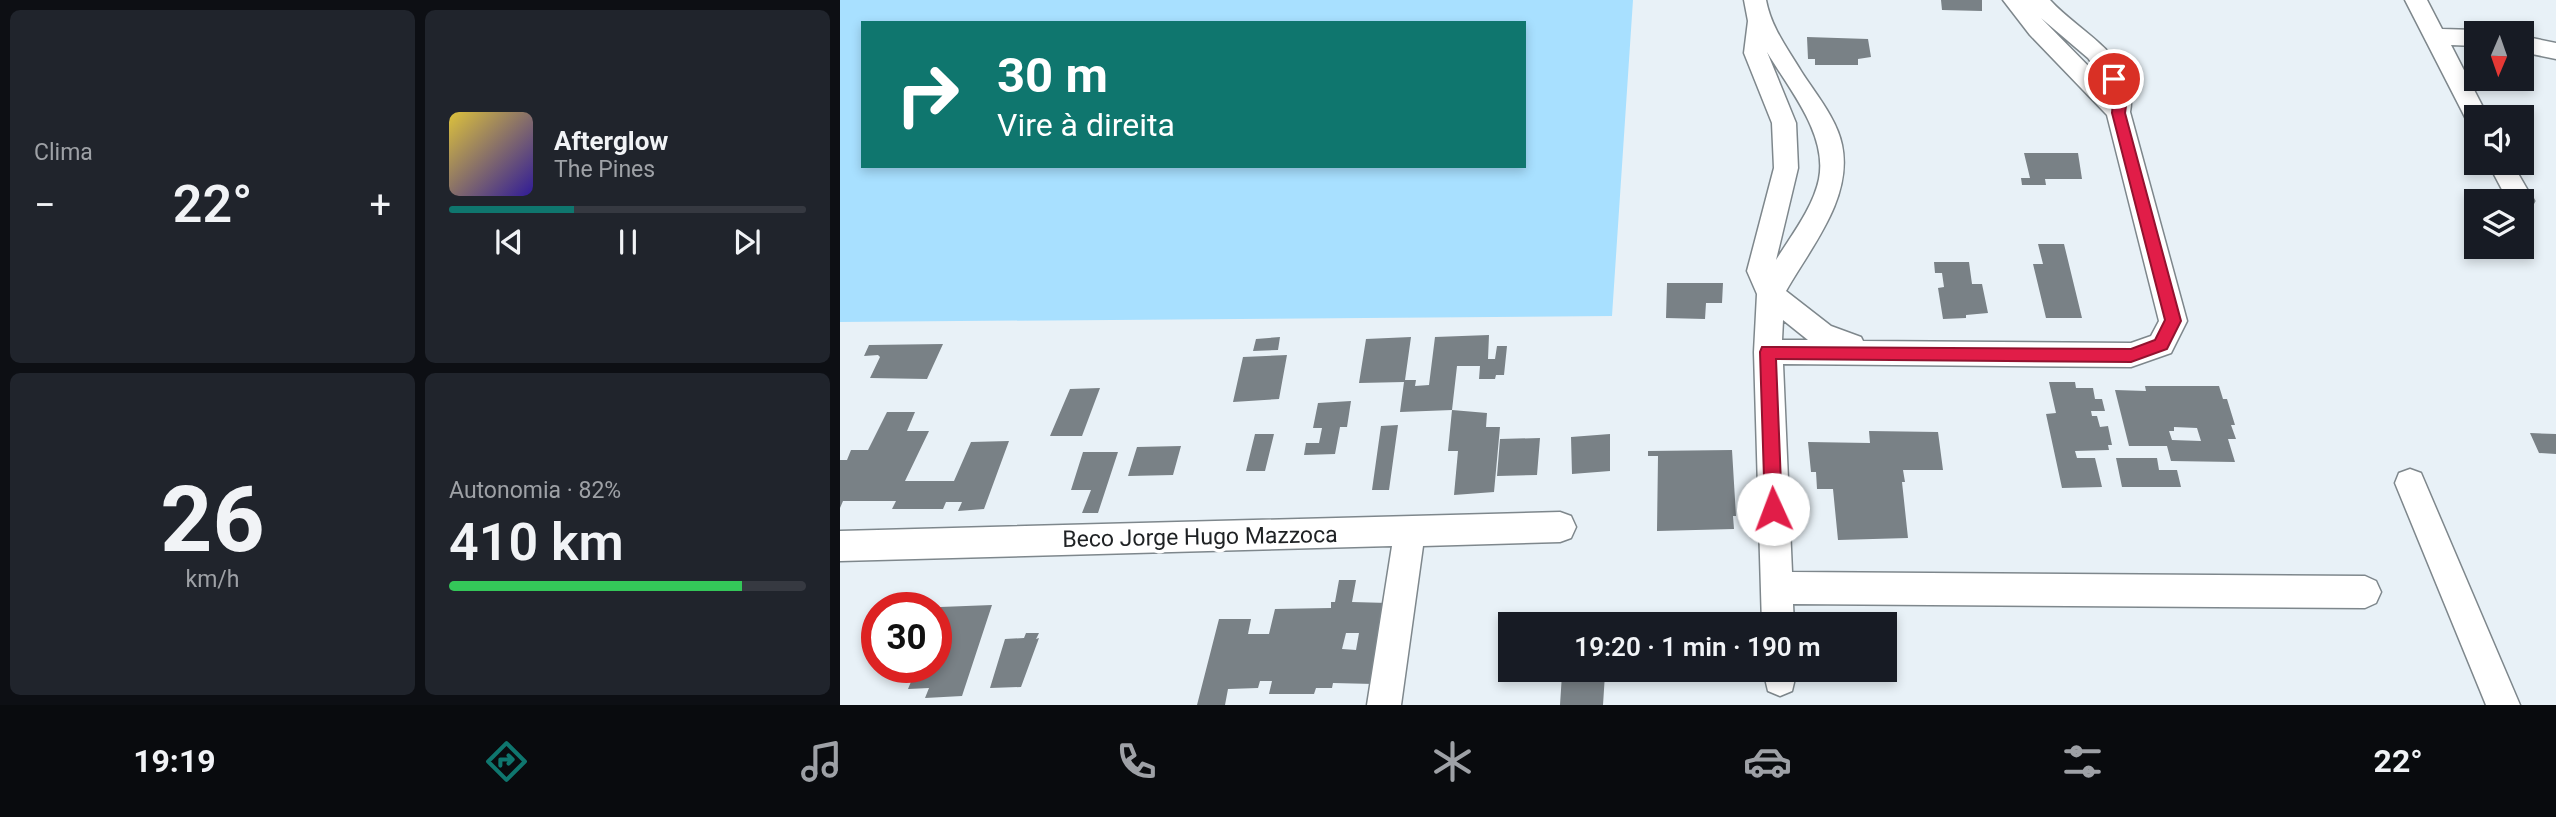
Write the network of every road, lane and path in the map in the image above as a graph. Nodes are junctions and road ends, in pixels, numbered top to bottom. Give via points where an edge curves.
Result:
1 (2014, 0) edge
2 (2036, 0) edge
3 (2416, 0) edge
4 (1757, 11) edge
5 (2435, 37) junction
6 (2464, 38) edge
7 (2534, 46) edge
8 (2556, 51) edge
9 (2470, 105) edge
10 (2119, 113) junction
11 (1770, 294) junction
12 (1867, 351) junction
13 (1768, 352) junction
14 (2410, 482) dead end
15 (1560, 527) dead end
16 (1410, 531) junction
17 (840, 546) edge
18 (1777, 588) junction
19 (2365, 592) dead end
20 (1778, 612) edge
21 (1384, 705) edge
22 (2503, 705) edge

1 - 10 street via 2035,29
2 - 10 street via 2108,65 2121,92
3 - 5 street
4 - 11 street via 1755,52 1784,123 1786,168 1760,271
4 - 11 street via 1821,123 1830,144 1832,178 1823,204
5 - 6 street
5 - 9 street
7 - 8 street
10 - 12 street via 2173,321 2161,345 2131,355
11 - 12 street via 1821,334
11 - 13 street
12 - 13 street
13 - 18 street
14 - 22 street
15 - 16 street, Beco Jorge Hugo Mazzoca
16 - 17 street, Beco Jorge Hugo Mazzoca
16 - 21 street
18 - 19 street
18 - 20 street

